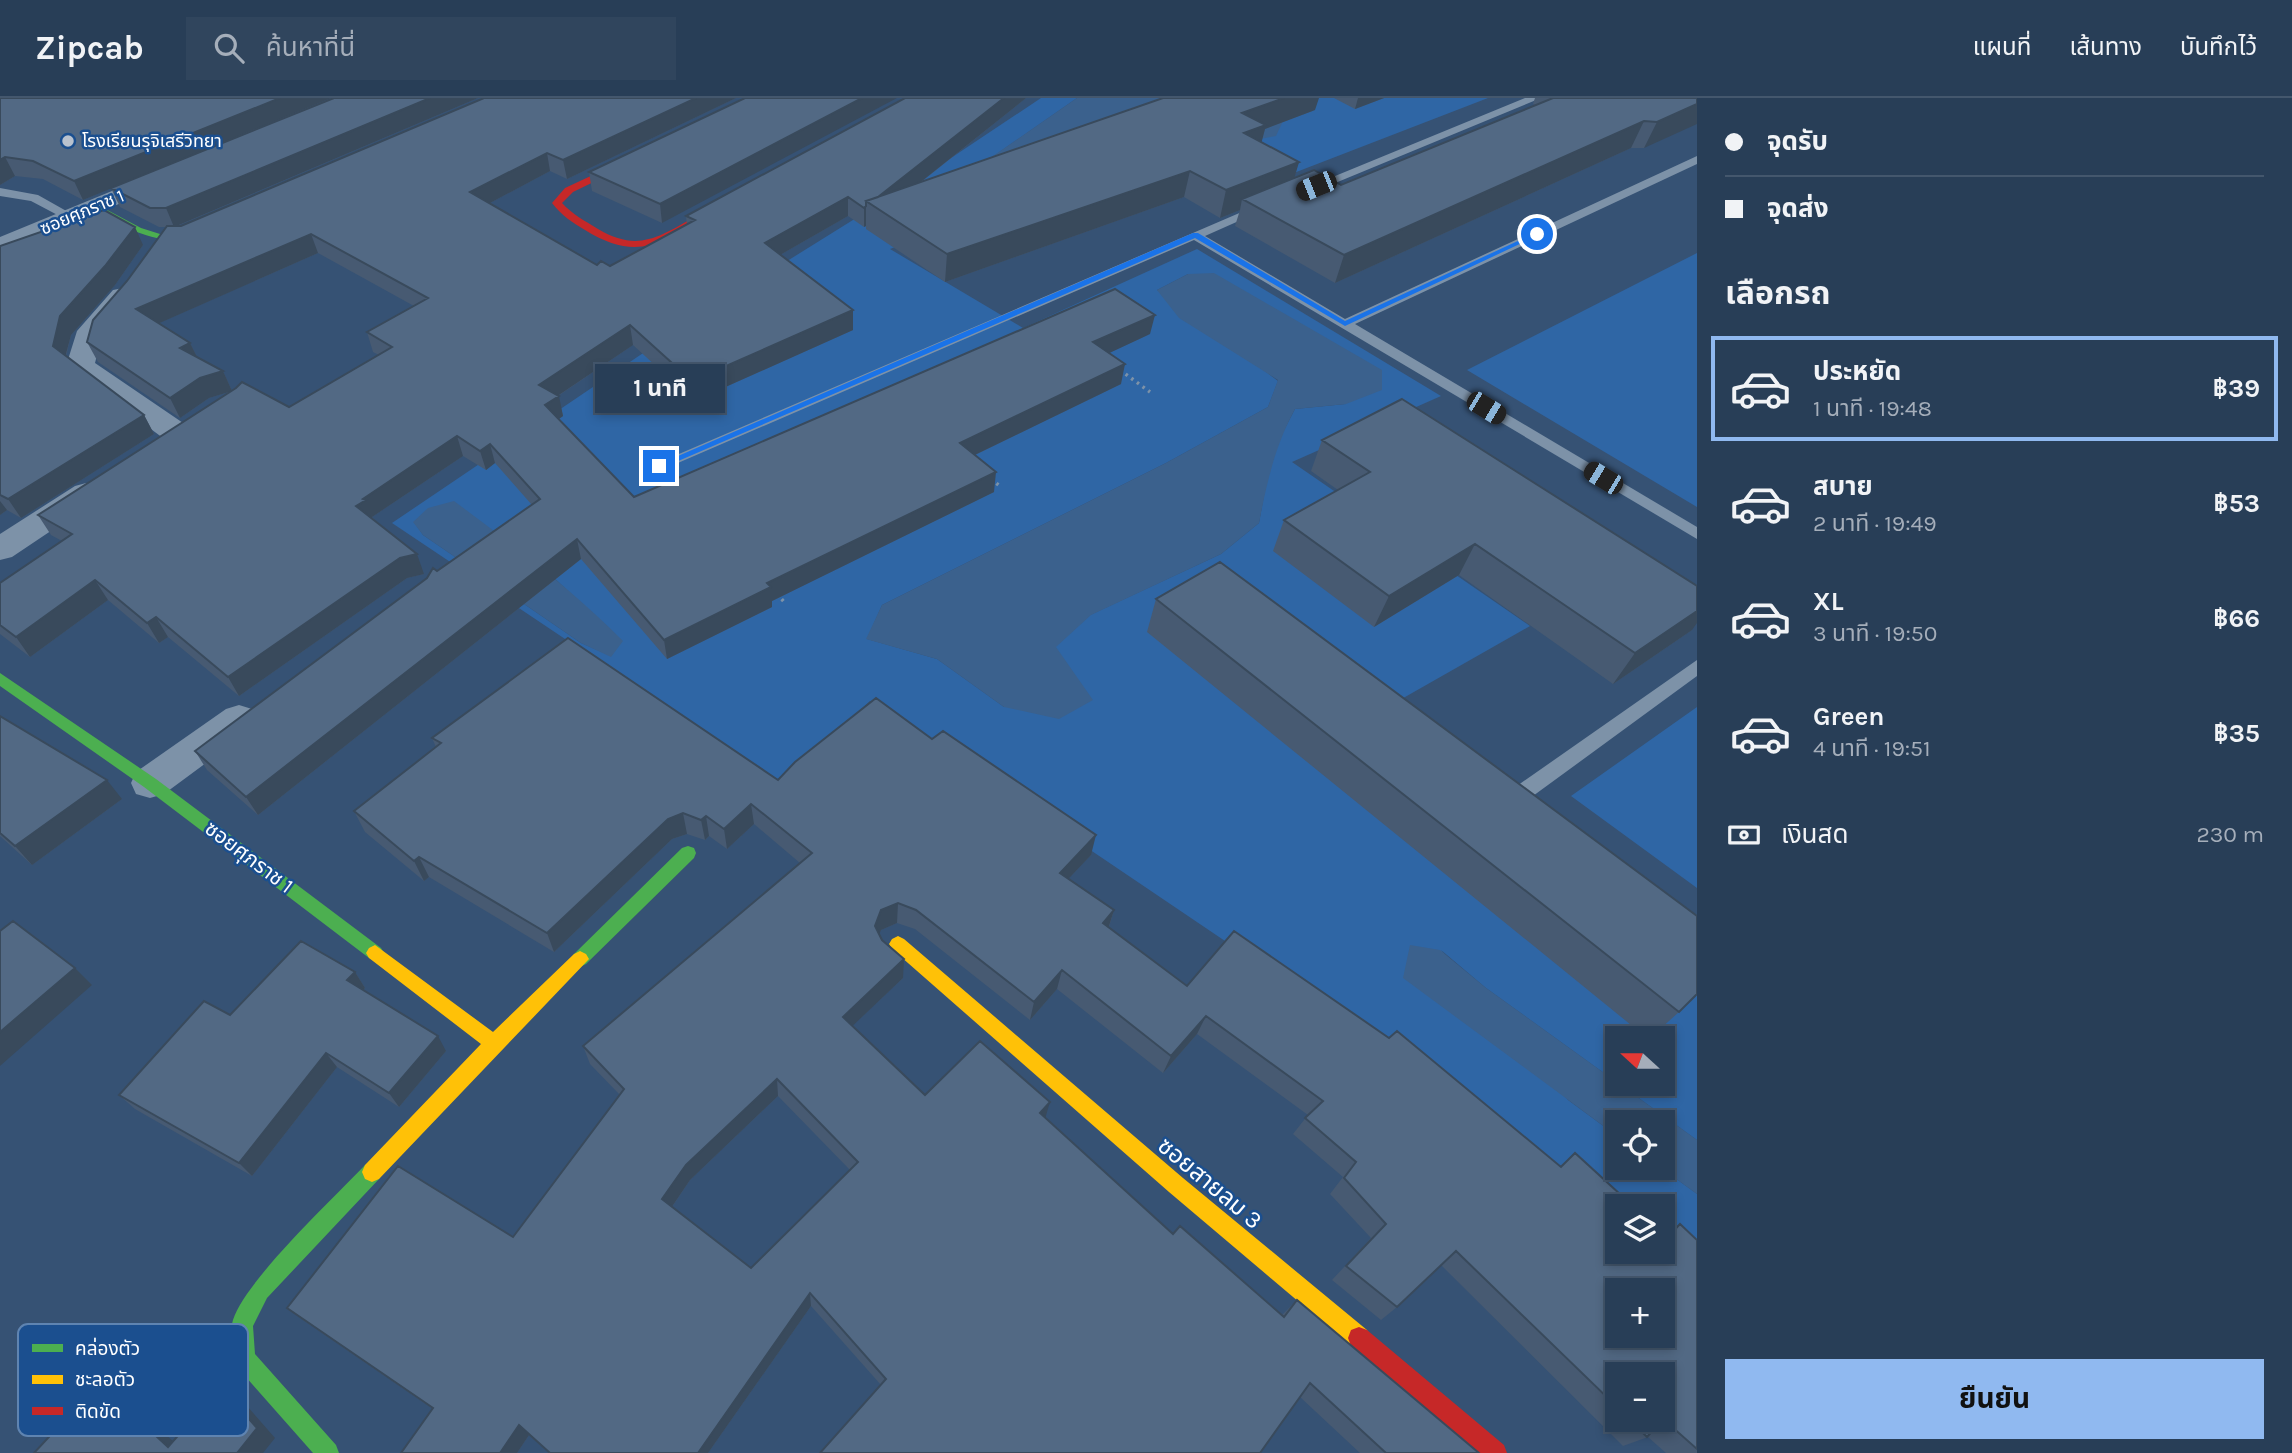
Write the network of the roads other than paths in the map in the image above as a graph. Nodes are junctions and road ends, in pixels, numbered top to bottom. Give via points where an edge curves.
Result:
1 (1535, 98) edge
2 (653, 150) edge
3 (1697, 160) edge
4 (189, 166) edge
5 (0, 192) edge
6 (1296, 194) edge
7 (1270, 204) edge
8 (96, 207) junction
9 (713, 211) edge
10 (71, 217) junction
11 (218, 222) edge
12 (1195, 235) junction
13 (0, 246) edge
14 (150, 259) junction
15 (1345, 324) junction
16 (178, 434) edge
17 (659, 466) dead end
18 (111, 477) edge
19 (1697, 534) edge
20 (0, 549) edge
21 (1697, 667) edge
22 (0, 678) edge
23 (263, 702) edge
24 (150, 783) junction
25 (1511, 801) edge
26 (688, 853) dead end
27 (898, 944) dead end
28 (494, 1042) junction
29 (243, 1324) edge
30 (248, 1363) edge
31 (321, 1450) edge
32 (1496, 1453) edge

1 - 6 lane
2 - 9 street via 569,190 557,203 630,247 653,243
3 - 15 lane
4 - 8 street, ซอยศุภราช 1
5 - 10 lane via 34,198
7 - 12 lane
8 - 10 street, ซอยศุภราช 1
8 - 14 street via 153,238
10 - 13 street, ซอยศุภราช 1
11 - 14 street via 179,238
12 - 15 lane
12 - 17 lane
14 - 16 street via 87,337 80,366
15 - 19 lane
18 - 20 street
21 - 25 lane
22 - 24 street, ซอยศุภราช 1
23 - 24 street
24 - 28 street, ซอยศุภราช 1
26 - 28 street
27 - 32 street, ซอยสายลม 3
28 - 29 street via 260,1291
30 - 31 street

